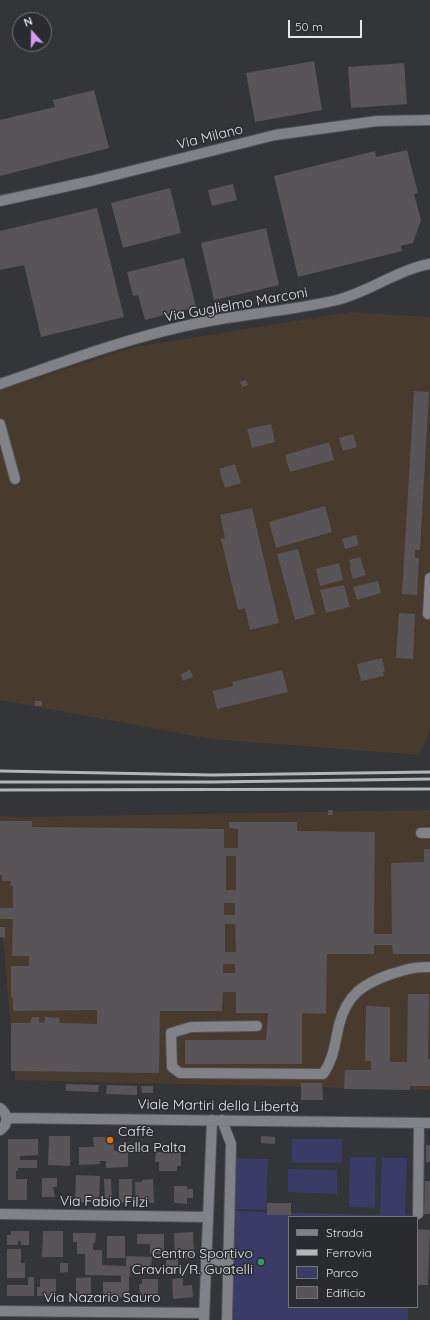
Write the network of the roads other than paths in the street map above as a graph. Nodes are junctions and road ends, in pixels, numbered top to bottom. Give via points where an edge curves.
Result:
1 (430, 120) edge
2 (0, 201) edge
3 (428, 262) edge
4 (0, 384) edge
5 (0, 424) edge
6 (15, 479) dead end
7 (430, 578) edge
8 (428, 614) dead end
9 (430, 967) edge
10 (257, 1026) dead end
11 (0, 1108) edge
12 (7, 1118) junction
13 (217, 1120) junction
14 (419, 1123) junction
15 (430, 1123) edge
16 (0, 1130) edge
17 (0, 1214) edge
18 (418, 1214) dead end
19 (208, 1217) junction
20 (206, 1260) junction
21 (228, 1262) junction
22 (0, 1312) edge
23 (204, 1316) edge
24 (227, 1320) edge

1 - 2 street, Via Milano via 377,121 275,135
3 - 4 street, Via Guglielmo Marconi via 339,300 185,325
5 - 6 street
7 - 8 street
9 - 10 street via 411,967 374,980 359,989 342,1016 331,1063 323,1074 180,1074 172,1067 171,1033 191,1027
11 - 12 street
12 - 13 street, Viale Martiri della Libertà
12 - 16 street
13 - 14 street, Viale Martiri della Libertà
13 - 19 street
13 - 21 street via 231,1144
14 - 15 street, Viale Martiri della Libertà
14 - 18 street
17 - 19 street, Via Fabio Filzi
19 - 20 street
20 - 21 street
20 - 23 street
21 - 24 street
22 - 23 street, Via Nazario Sauro

